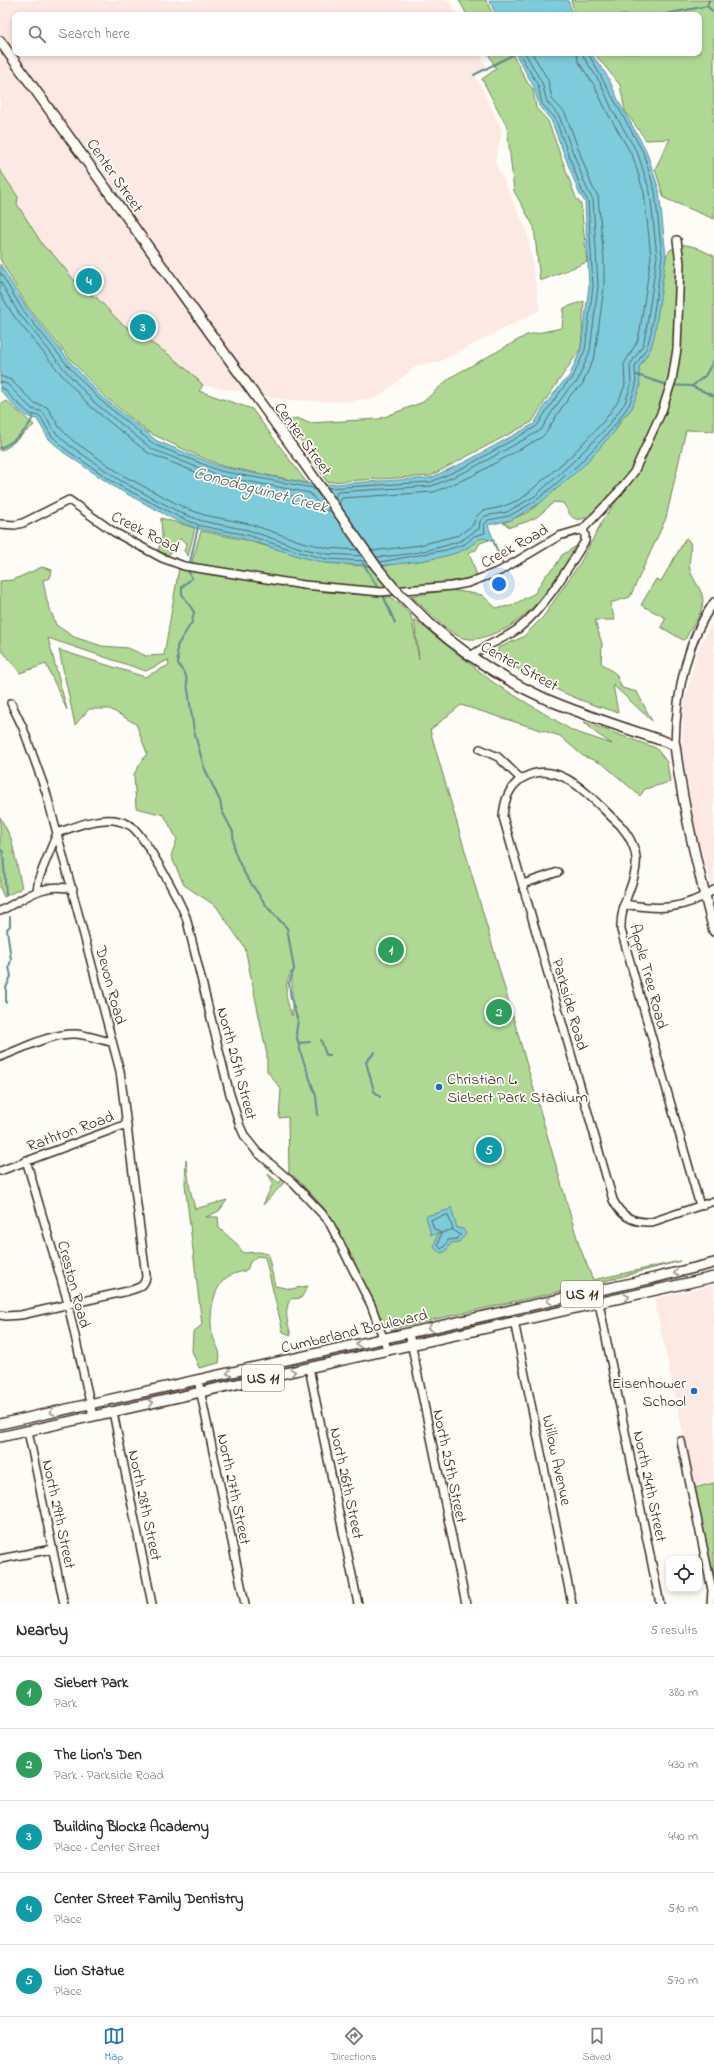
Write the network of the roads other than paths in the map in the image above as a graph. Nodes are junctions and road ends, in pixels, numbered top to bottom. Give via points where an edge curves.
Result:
1 (0, 41) edge
2 (677, 240) dead end
3 (0, 524) edge
4 (583, 529) junction
5 (714, 602) edge
6 (471, 656) junction
7 (11, 703) dead end
8 (675, 745) junction
9 (480, 749) dead end
10 (521, 779) junction
11 (57, 833) junction
12 (558, 872) dead end
13 (523, 884) junction
14 (73, 889) junction
15 (37, 890) junction
16 (714, 890) edge
17 (705, 896) junction
18 (624, 904) junction
19 (0, 911) edge
20 (714, 932) edge
21 (112, 1042) junction
22 (0, 1056) edge
23 (127, 1124) junction
24 (26, 1160) junction
25 (0, 1171) edge
26 (714, 1201) edge
27 (700, 1206) junction
28 (714, 1263) edge
29 (714, 1274) edge
30 (714, 1277) edge
31 (686, 1283) junction
32 (599, 1303) junction
33 (68, 1304) junction
34 (520, 1307) junction
35 (0, 1314) edge
36 (514, 1321) junction
37 (409, 1333) junction
38 (461, 1333) junction
39 (384, 1338) junction
40 (412, 1345) junction
41 (388, 1351) junction
42 (309, 1368) junction
43 (198, 1380) junction
44 (200, 1392) junction
45 (90, 1404) junction
46 (112, 1412) junction
47 (93, 1416) junction
48 (0, 1424) edge
49 (28, 1430) junction
50 (0, 1437) edge
51 (681, 1441) dead end
52 (52, 1549) junction
53 (0, 1559) edge
54 (64, 1604) edge
55 (152, 1604) edge
56 (245, 1604) edge
57 (358, 1604) edge
58 (466, 1604) edge
59 (572, 1604) edge
60 (660, 1604) edge
61 (711, 1604) edge

1 - 6 main road, Center Street, bridge via 376,566 429,623
2 - 4 street, Creek Road via 680,264 677,349 670,388 634,472
3 - 4 street, Creek Road via 23,523 69,500 133,543 184,566 327,588 381,592 452,586 481,579 500,571 559,536
4 - 6 street via 585,541 530,619 517,630
5 - 8 street via 690,648 681,680 676,712
6 - 8 main road, Center Street via 506,679 546,699
7 - 11 street, Devon Road via 35,761
8 - 17 main road via 684,810
9 - 10 street via 498,757
10 - 13 street, Parkside Road via 508,795 503,817
10 - 18 street, Apple Tree Road via 541,772 562,776 579,788 625,831 634,849 636,865 634,879
11 - 14 street, Devon Road
11 - 15 street via 39,878
11 - 39 street, North 25th Street via 93,822 113,820 131,826 145,844 186,917 229,1091 245,1138 262,1158 294,1184 328,1220 371,1305
12 - 13 street
13 - 27 street, Parkside Road via 616,1207 628,1218 652,1222
14 - 15 street via 55,887
14 - 21 street, Devon Road
15 - 19 street
16 - 17 street
17 - 18 street via 664,908 653,909
17 - 20 main road
18 - 27 street, Apple Tree Road via 622,937
21 - 22 street via 67,1034
21 - 23 street, Devon Road via 120,1071
23 - 24 street, Rathton Road
23 - 33 street, Devon Road via 145,1283 139,1288
24 - 25 street, Rathton Road
24 - 33 street, Creston Road
26 - 27 street, Parkside Road
28 -> 34 main road, Cumberland Boulevard / US 11
29 - 31 main road
30 - 31 main road, Cumberland Boulevard / US 11
32 -> 31 main road, Cumberland Boulevard / US 11
32 - 36 main road, Cumberland Boulevard / US 11
32 - 60 street, North 24th Street
33 - 35 street via 21,1315
33 - 45 street, Creston Road
34 -> 37 main road, Cumberland Boulevard / US 11
34 - 38 main road via 508,1316 476,1324
36 - 38 main road, Cumberland Boulevard / US 11
36 - 59 street, Willow Avenue
37 - 39 main road, Cumberland Boulevard / US 11
37 - 40 street, North 25th Street
38 - 40 main road, Cumberland Boulevard / US 11
39 - 41 street, North 25th Street
39 -> 43 main road, Cumberland Boulevard / US 11
40 - 41 main road, Cumberland Boulevard / US 11
40 - 58 street, North 25th Street
41 - 42 main road, Cumberland Boulevard / US 11
44 -> 42 main road, Cumberland Boulevard / US 11
42 - 57 street, North 26th Street
43 - 44 street, North 27th Street
43 - 45 main road, Cumberland Boulevard / US 11
46 -> 44 main road, Cumberland Boulevard / US 11
44 - 56 street, North 27th Street
45 - 47 street, Creston Road
45 -> 48 main road, Cumberland Boulevard / US 11
46 - 47 main road, Cumberland Boulevard / US 11
46 - 55 street, North 28th Street
47 - 49 main road, Cumberland Boulevard / US 11
49 - 50 main road, Cumberland Boulevard / US 11
49 - 52 street, North 29th Street
51 - 61 street via 712,1590
52 - 53 street
52 - 54 street, North 29th Street

